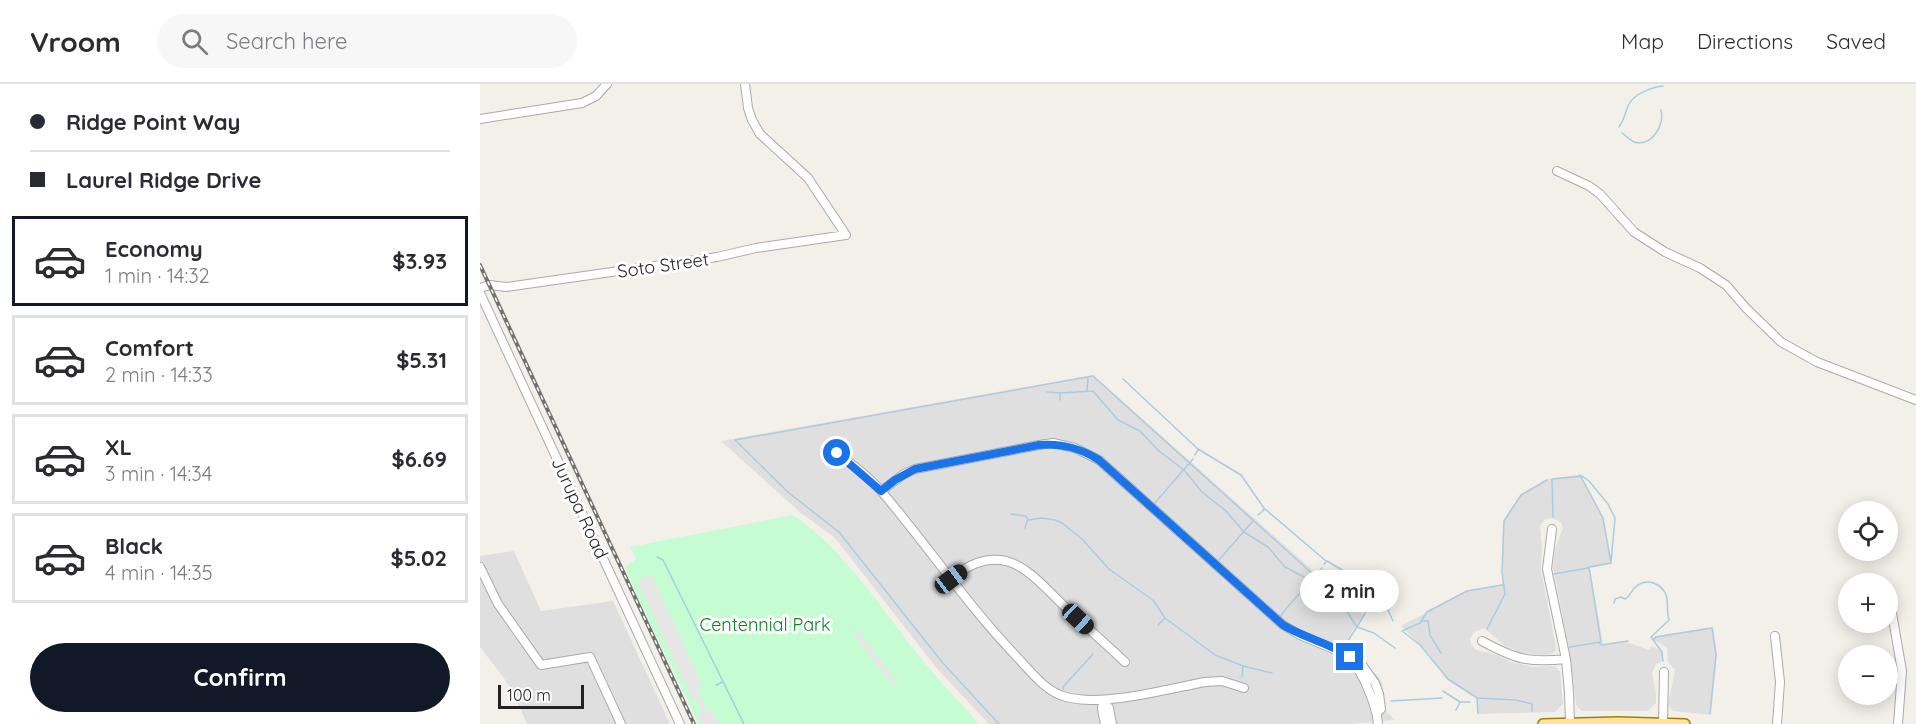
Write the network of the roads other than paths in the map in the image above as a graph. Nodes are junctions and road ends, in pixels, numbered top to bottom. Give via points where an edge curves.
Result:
1 (607, 84) edge
2 (746, 84) edge
3 (480, 119) edge
4 (1557, 171) dead end
5 (480, 290) edge
6 (489, 312) junction
7 (480, 315) edge
8 (1916, 399) edge
9 (837, 453) dead end
10 (881, 491) junction
11 (1552, 528) dead end
12 (480, 567) edge
13 (951, 579) junction
14 (483, 584) edge
15 (1895, 633) edge
16 (1775, 636) dead end
17 (1482, 641) dead end
18 (1566, 659) junction
19 (1125, 662) dead end
20 (1356, 664) junction
21 (1664, 672) dead end
22 (1373, 678) junction
23 (1366, 683) junction
24 (1244, 688) dead end
25 (1103, 700) junction
26 (1377, 713) junction
27 (1570, 723) edge
28 (1663, 723) edge
29 (621, 724) edge
30 (680, 724) edge
31 (1105, 724) edge
32 (1112, 724) edge
33 (1378, 724) edge
34 (1543, 724) edge
35 (1685, 724) edge
36 (1777, 724) edge
37 (1898, 724) edge

1 - 3 street via 582,103
2 - 5 street, Soto Street via 748,108 760,135 808,178 846,235 717,257 490,285
4 - 8 street via 1594,190 1634,232 1726,285 1781,342 1817,362
5 - 6 street, Jurupa Road
6 - 7 street
6 - 30 street, Jurupa Road
9 - 10 street
10 - 13 street
10 - 20 street via 904,474 927,466 1053,443 1075,448 1099,460 1283,625 1343,653
11 - 18 street via 1547,569
12 - 14 street
13 - 19 street via 982,561 1013,564
13 - 25 street via 1046,686 1065,697
14 - 29 street via 542,665 590,657
15 - 37 street via 1902,671
16 - 36 street via 1780,682
17 - 18 street via 1518,659
18 - 27 street
20 - 22 street via 1362,665
20 - 23 street
21 - 28 street
22 - 23 street
22 - 26 street via 1381,706
23 - 26 street
24 - 25 street via 1222,681 1205,682
25 - 31 street
25 - 32 street
26 - 33 street
27 - 28 main road
27 - 34 main road
28 - 35 main road

